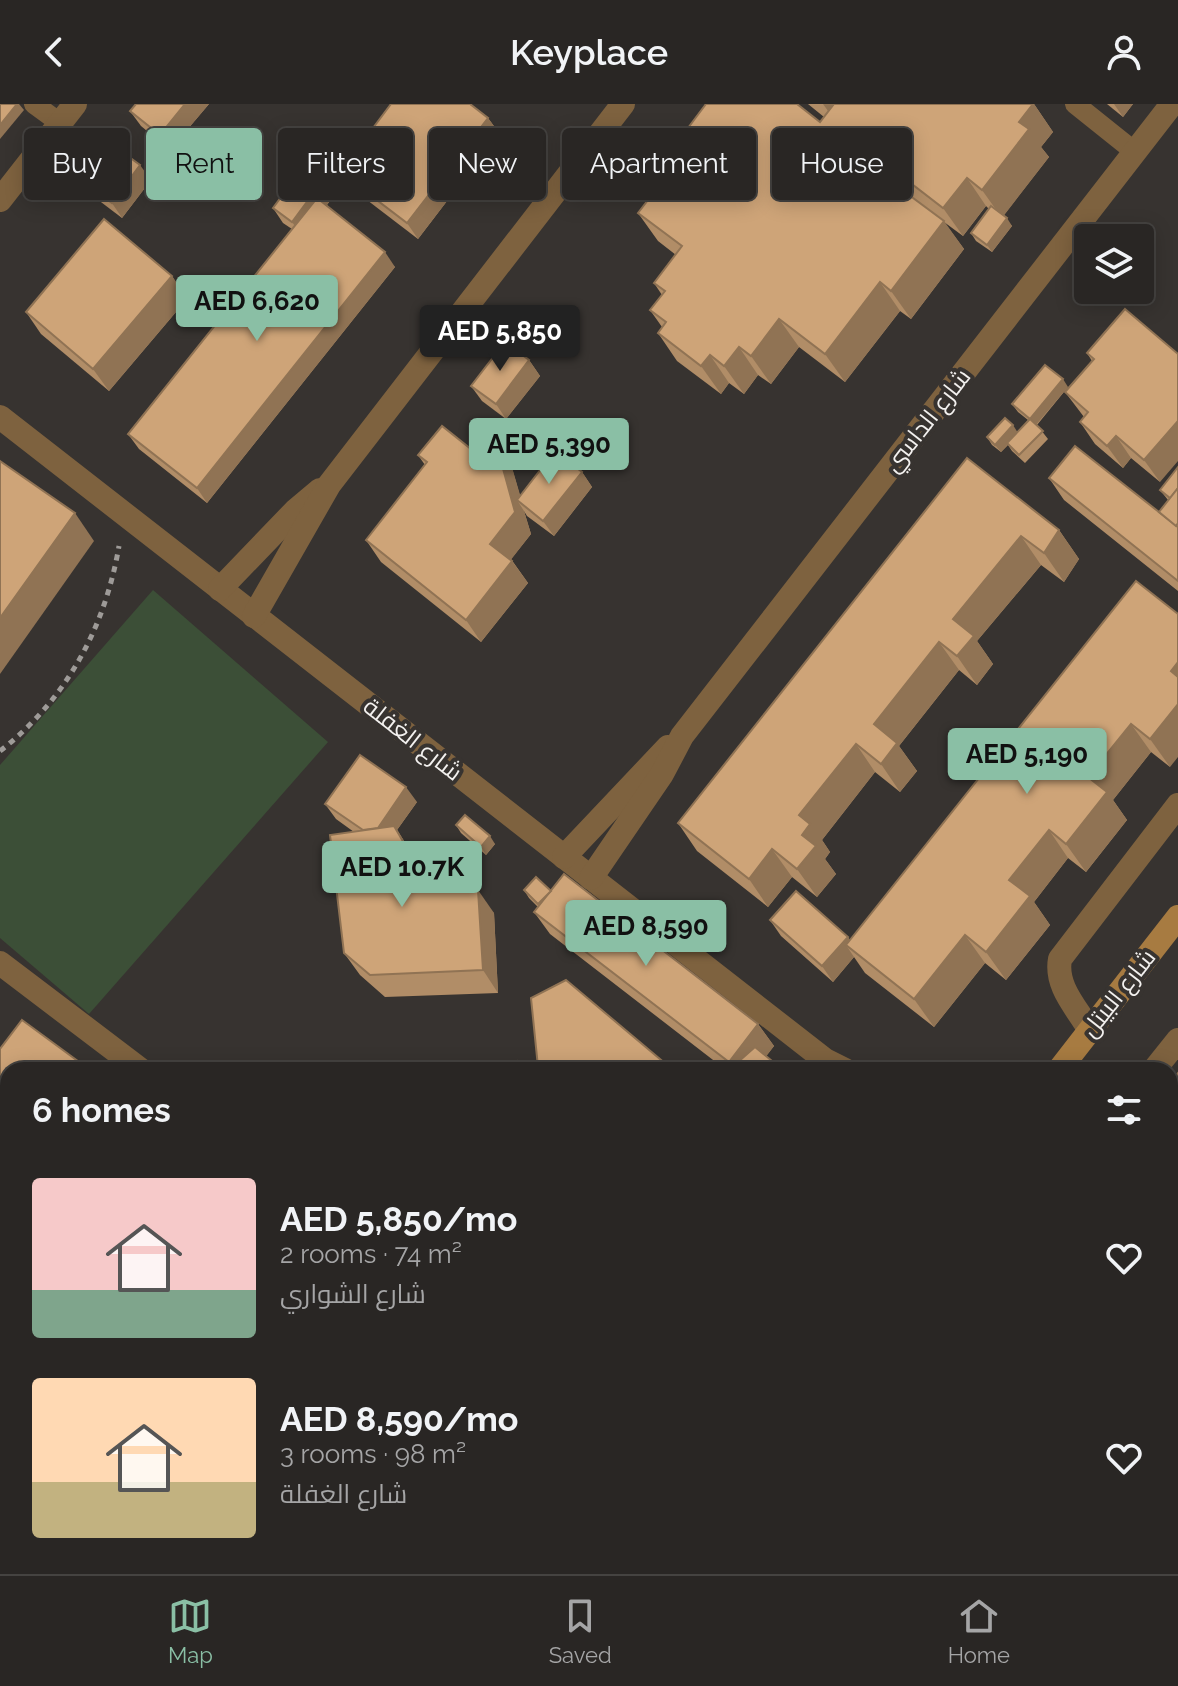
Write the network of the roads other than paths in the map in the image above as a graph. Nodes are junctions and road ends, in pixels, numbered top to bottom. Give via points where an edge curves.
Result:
1 (34, 104) edge
2 (623, 104) edge
3 (1075, 104) edge
4 (1172, 104) edge
5 (67, 113) edge
6 (1135, 152) junction
7 (0, 200) edge
8 (0, 417) edge
9 (329, 485) junction
10 (220, 589) junction
11 (254, 616) junction
12 (682, 736) junction
13 (1178, 805) edge
14 (564, 857) junction
15 (591, 878) junction
16 (1178, 917) edge
17 (2, 968) edge
18 (1089, 1029) junction
19 (1178, 1040) edge
20 (130, 1062) edge
21 (828, 1062) edge
22 (1065, 1062) edge
23 (1160, 1062) edge

1 - 5 lane
2 - 9 street
3 - 6 lane
4 - 6 street, شارع الداسي
5 - 7 street
6 - 12 street, شارع الداسي
8 - 10 street, شارع الغفلة
9 - 10 street via 295,511
9 - 11 street
10 - 11 street, شارع الغفلة
11 - 14 street, شارع الغفلة
12 - 14 street, شارع الداسي via 649,764
12 - 15 street, شارع الداسي
13 - 18 street via 1060,959 1062,986
14 - 15 street, شارع الغفلة
15 - 21 street, شارع الغفلة
16 - 18 street, شارع البيتل
17 - 20 street
18 - 22 street, شارع البيتل
19 - 23 street

